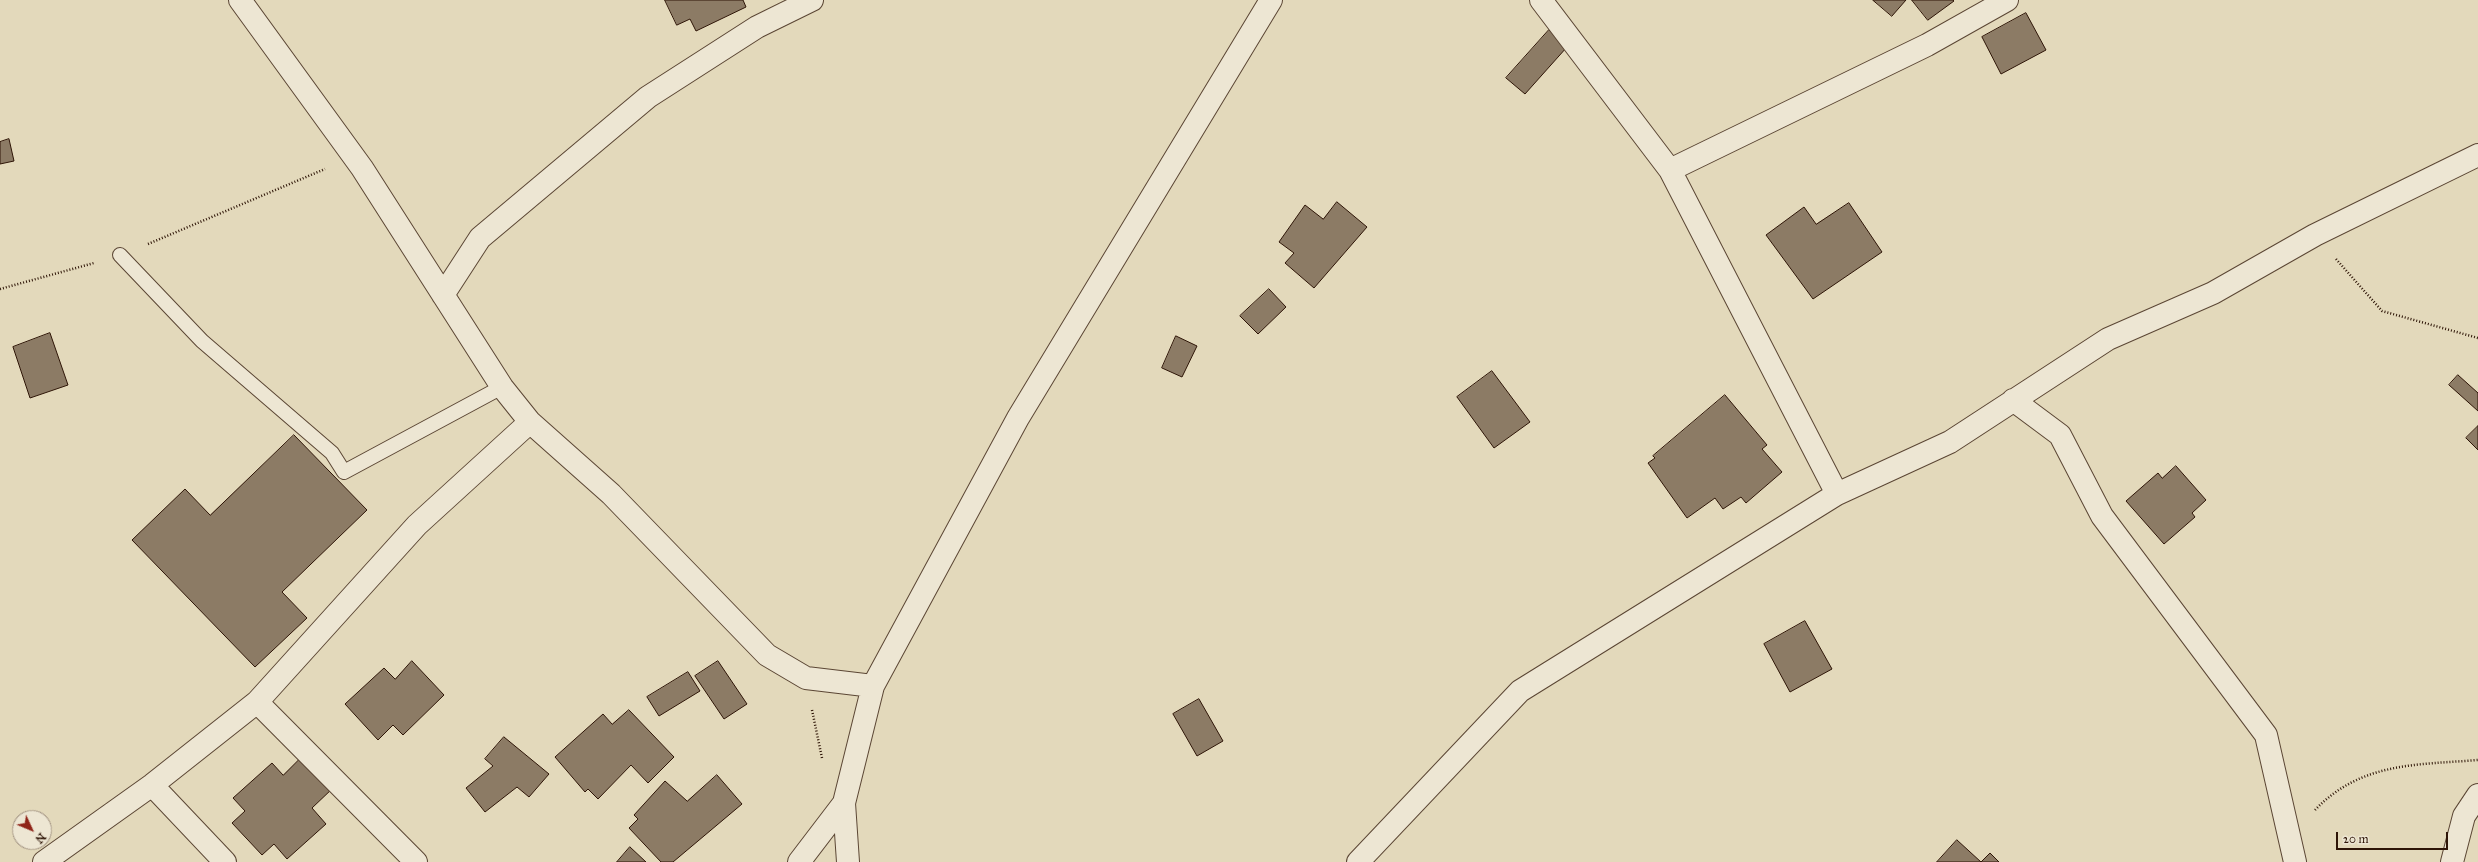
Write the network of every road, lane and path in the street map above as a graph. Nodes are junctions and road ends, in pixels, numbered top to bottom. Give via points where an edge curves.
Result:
1 (240, 0) edge
2 (812, 0) edge
3 (1271, 0) edge
4 (1542, 0) edge
5 (2007, 0) edge
6 (2478, 155) edge
7 (362, 168) junction
8 (1670, 170) junction
9 (2315, 235) junction
10 (120, 255) junction
11 (0, 288) edge
12 (443, 295) junction
13 (2478, 338) edge
14 (502, 387) junction
15 (2014, 400) junction
16 (530, 422) junction
17 (1837, 494) junction
18 (806, 678) junction
19 (873, 686) junction
20 (257, 702) junction
21 (2478, 760) edge
22 (823, 764) dead end
23 (152, 785) junction
24 (2478, 795) edge
25 (844, 803) junction
26 (2289, 837) junction
27 (44, 862) edge
28 (225, 862) edge
29 (416, 862) edge
30 (799, 862) edge
31 (848, 862) edge
32 (1358, 862) edge
33 (2295, 862) edge
34 (2452, 862) edge

1 - 7 street
2 - 12 street via 757,27 648,97 480,238
3 - 19 street via 1018,418
4 - 8 street
5 - 8 street via 1927,45
6 - 9 street
7 - 10 path via 326,168
7 - 12 street
8 - 17 street
9 - 13 path via 2382,311
9 - 15 street via 2213,293 2108,339
10 - 11 path
10 - 14 lane via 202,341 332,453 344,472
12 - 14 street
14 - 16 street
15 - 17 street via 1950,442
15 - 26 street via 2060,435 2102,516 2266,735
16 - 18 street via 611,494 767,655
16 - 20 street via 417,525
17 - 32 street via 1520,691
18 - 19 street
18 - 22 path
19 - 25 street
20 - 23 street
20 - 29 street
21 - 26 path via 2395,766 2350,782 2322,803
23 - 27 street
23 - 28 street
24 - 34 street via 2464,816
25 - 30 street
25 - 31 street
26 - 33 street

